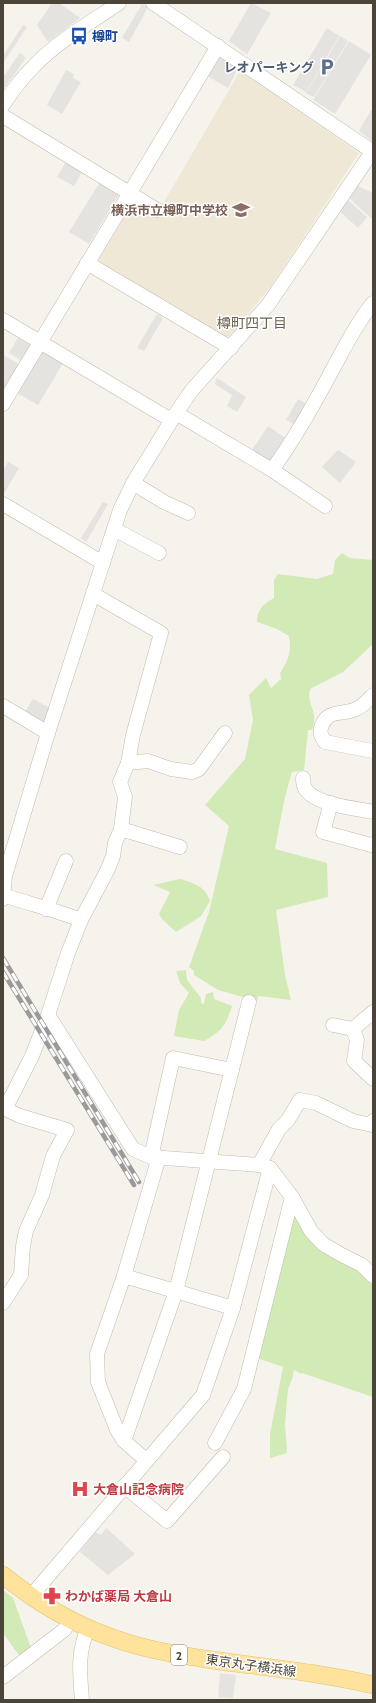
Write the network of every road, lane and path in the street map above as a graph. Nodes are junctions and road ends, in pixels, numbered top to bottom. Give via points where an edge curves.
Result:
1 (119, 3) edge
2 (153, 3) edge
3 (218, 46) junction
4 (3, 105) edge
5 (3, 116) edge
6 (373, 152) edge
7 (129, 193) junction
8 (157, 210) dead end
9 (87, 263) junction
10 (373, 303) edge
11 (3, 320) edge
12 (40, 342) junction
13 (231, 348) junction
14 (3, 404) edge
15 (174, 416) junction
16 (272, 470) junction
17 (133, 483) junction
18 (3, 504) edge
19 (325, 506) dead end
20 (188, 513) dead end
21 (114, 529) junction
22 (159, 553) dead end
23 (103, 563) junction
24 (93, 594) junction
25 (373, 695) edge
26 (3, 706) edge
27 (48, 733) junction
28 (226, 733) dead end
29 (373, 751) edge
30 (128, 763) junction
31 (302, 778) dead end
32 (331, 803) junction
33 (373, 812) edge
34 (121, 829) junction
35 (373, 844) edge
36 (180, 847) dead end
37 (66, 861) dead end
38 (3, 895) edge
39 (3, 899) edge
40 (46, 909) junction
41 (81, 920) junction
42 (249, 1002) dead end
43 (373, 1012) edge
44 (48, 1015) junction
45 (333, 1025) dead end
46 (353, 1029) junction
47 (232, 1070) junction
48 (373, 1079) edge
49 (4, 1108) edge
50 (373, 1121) edge
51 (155, 1157) junction
52 (209, 1161) junction
53 (264, 1167) junction
54 (292, 1196) junction
55 (124, 1276) junction
56 (373, 1276) edge
57 (176, 1291) junction
58 (3, 1303) edge
59 (233, 1308) junction
60 (124, 1441) junction
61 (215, 1443) dead end
62 (223, 1457) dead end
63 (146, 1460) junction
64 (124, 1486) junction
65 (3, 1575) edge
66 (31, 1596) junction
67 (71, 1620) junction
68 (88, 1628) junction
69 (3, 1677) edge
70 (373, 1684) edge
71 (82, 1700) edge

1 - 4 street via 34,65
2 - 3 street
3 - 6 street
3 - 7 street
5 - 7 street
6 - 13 street via 268,305
7 - 8 street
7 - 9 street
9 - 12 street
9 - 13 street
10 - 16 street via 360,318 317,399
11 - 12 street
12 - 14 street
12 - 15 street
13 - 15 street via 192,390
15 - 16 street
15 - 17 street
16 - 19 street
17 - 20 street
17 - 21 street
18 - 23 street
21 - 22 street
21 - 23 street
23 - 24 street
24 - 27 street
24 - 30 street via 161,634 133,735
25 - 29 street via 355,710 330,715 324,719 320,729 325,742
26 - 27 street
27 - 38 street via 5,876
28 - 30 street via 199,769 192,772 148,761
30 - 34 street via 120,782 125,797
31 - 32 street via 305,789 314,797
32 - 33 street
32 - 35 street via 323,832
34 - 36 street
34 - 41 street via 108,869
37 - 40 street
38 - 39 street
38 - 40 street
40 - 41 street
41 - 44 street
42 - 47 street
43 - 46 street
44 - 49 street via 32,1056
44 - 51 street via 133,1150
45 - 46 street
46 - 48 street via 357,1040 354,1061
47 - 51 street via 173,1058
47 - 52 street
49 - 58 street via 20,1116 67,1130 53,1156 42,1195 26,1231 21,1274
50 - 53 street via 372,1125 353,1121 316,1103 300,1100 288,1120 279,1129
51 - 52 street
51 - 55 street
52 - 53 street
52 - 57 street
53 - 54 street
53 - 59 street
54 - 56 street via 311,1231 323,1244 362,1265
54 - 61 street via 244,1389
55 - 57 street
55 - 60 street via 97,1354 98,1382
57 - 59 street
57 - 60 street
59 - 63 street via 203,1395
60 - 63 street
62 - 64 street via 167,1521
63 - 64 street
64 - 66 street
65 - 66 main road, 東京丸子横浜線 / 2
66 - 67 main road, 東京丸子横浜線 / 2
67 - 68 main road, 東京丸子横浜線 / 2
67 - 69 street via 64,1630
68 - 70 main road, 東京丸子横浜線 / 2 via 123,1641 166,1652
68 - 71 street via 80,1655

